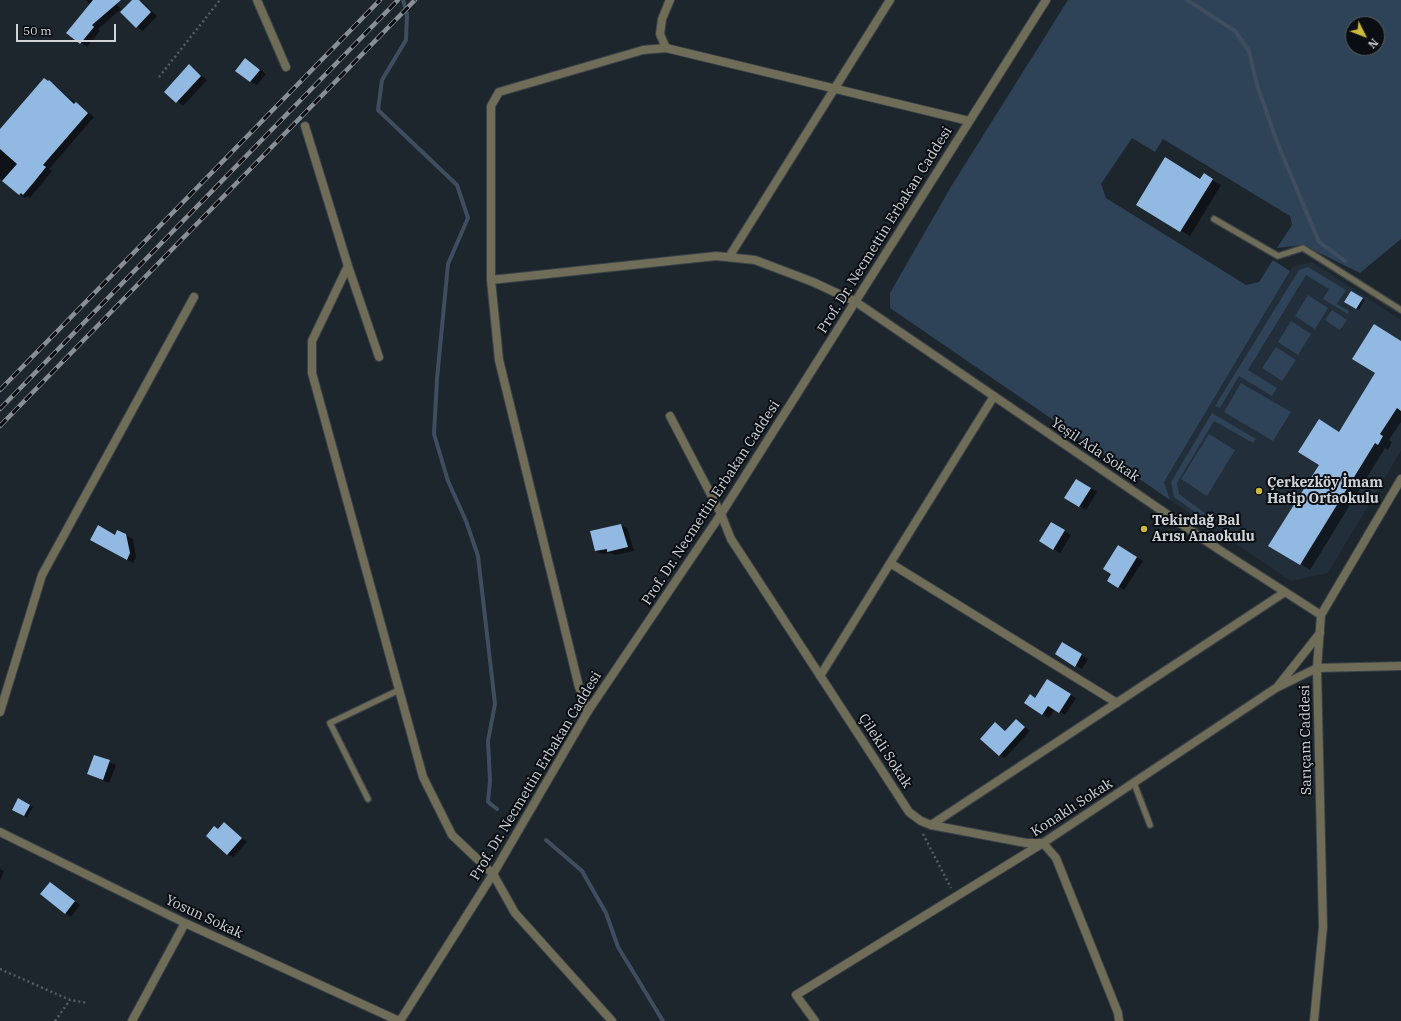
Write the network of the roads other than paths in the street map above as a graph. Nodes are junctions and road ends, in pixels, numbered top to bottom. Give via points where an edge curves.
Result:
1 (257, 0) edge
2 (670, 0) edge
3 (890, 0) edge
4 (1046, 0) edge
5 (666, 48) junction
6 (286, 66) dead end
7 (834, 88) junction
8 (970, 121) junction
9 (305, 126) dead end
10 (1214, 218) dead end
11 (729, 257) junction
12 (348, 266) junction
13 (491, 280) junction
14 (194, 297) dead end
15 (856, 302) junction
16 (1401, 310) edge
17 (379, 357) dead end
18 (994, 396) junction
19 (670, 416) dead end
20 (1401, 479) edge
21 (721, 514) junction
22 (890, 563) junction
23 (1285, 592) junction
24 (1321, 615) junction
25 (1320, 633) junction
26 (1401, 666) edge
27 (1317, 668) junction
28 (820, 676) junction
29 (1276, 688) junction
30 (399, 690) junction
31 (1117, 702) junction
32 (588, 711) junction
33 (0, 712) edge
34 (1134, 783) junction
35 (368, 799) dead end
36 (1150, 824) dead end
37 (931, 825) junction
38 (0, 832) edge
39 (1043, 843) junction
40 (493, 874) junction
41 (185, 923) junction
42 (132, 1021) edge
43 (400, 1021) edge
44 (612, 1021) edge
45 (815, 1021) edge
46 (1119, 1021) edge
47 (1314, 1021) edge

1 - 6 street
2 - 5 street via 662,19 660,34
3 - 7 street
4 - 8 street, Prof. Dr. Necmettin Erbakan Caddesi
5 - 7 street
5 - 13 street via 643,50 499,92 491,106
7 - 8 street
7 - 11 street
8 - 15 street, Prof. Dr. Necmettin Erbakan Caddesi
9 - 12 street
10 - 16 lane via 1278,256 1303,248
11 - 13 street, Yeşil Ada Sokak via 716,256
11 - 15 street, Yeşil Ada Sokak via 755,260
12 - 17 street
12 - 30 street via 312,341 312,373
13 - 32 street via 499,360 579,687
14 - 33 street via 42,575
15 - 18 street, Yeşil Ada Sokak
15 - 21 street, Prof. Dr. Necmettin Erbakan Caddesi
18 - 22 street
18 - 23 street, Yeşil Ada Sokak
19 - 21 street, Çilekli Sokak
20 - 24 street, Sarıçam Caddesi
21 - 28 street, Çilekli Sokak via 731,540
21 - 32 street, Prof. Dr. Necmettin Erbakan Caddesi
22 - 28 street
22 - 31 street
23 - 24 street, Yeşil Ada Sokak
23 - 31 street
24 - 25 street, Sarıçam Caddesi
25 - 27 street, Sarıçam Caddesi
25 - 29 street
26 - 27 street, Konaklı Sokak
27 - 29 street, Konaklı Sokak
27 - 47 street, Sarıçam Caddesi via 1323,926
28 - 37 street, Çilekli Sokak via 909,812 921,822
29 - 34 street, Konaklı Sokak
30 - 35 lane via 330,723
30 - 40 street via 424,777 452,835
31 - 37 street
32 - 40 street, Prof. Dr. Necmettin Erbakan Caddesi
34 - 36 lane
34 - 39 street, Konaklı Sokak
37 - 39 street, Çilekli Sokak via 1026,843
38 - 41 street, Yosun Sokak
39 - 45 street, Konaklı Sokak via 796,995
39 - 46 street via 1056,858
40 - 43 street, Prof. Dr. Necmettin Erbakan Caddesi
40 - 44 street via 515,913
41 - 42 street
41 - 43 street, Yosun Sokak

